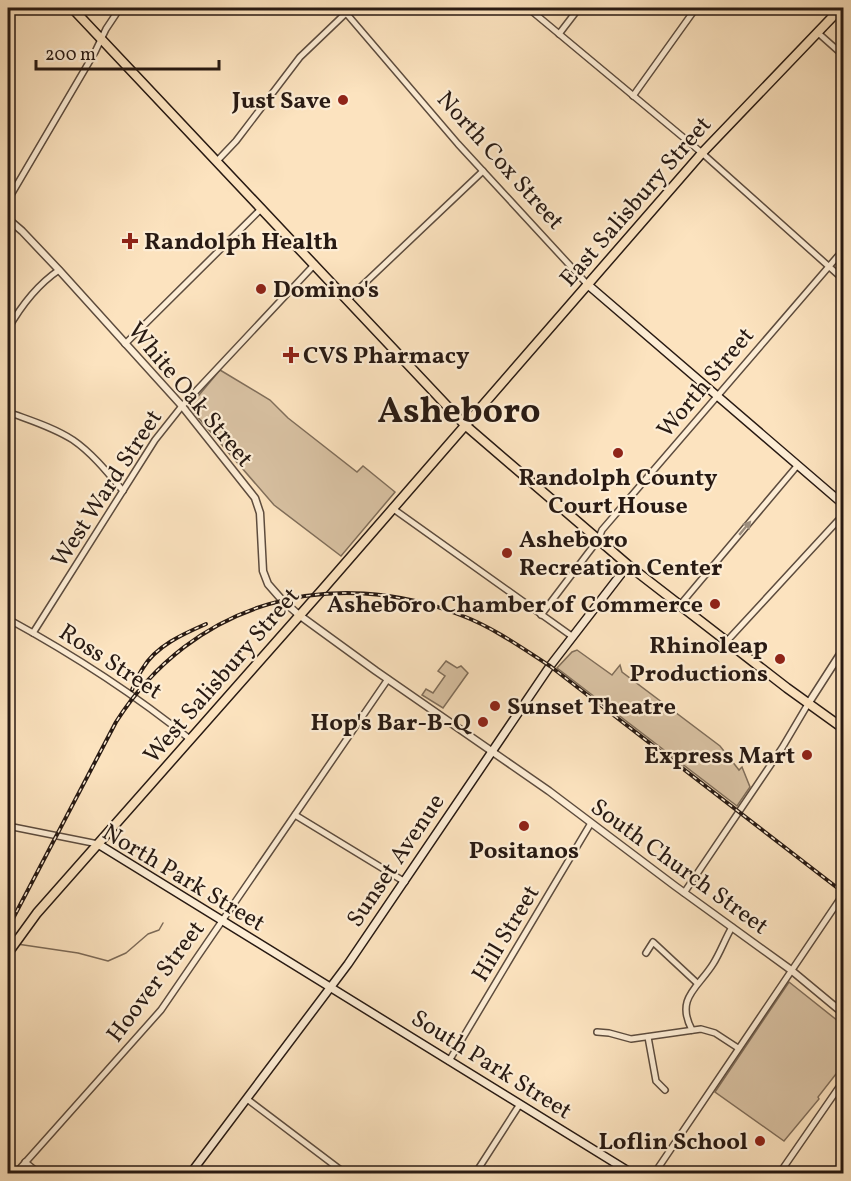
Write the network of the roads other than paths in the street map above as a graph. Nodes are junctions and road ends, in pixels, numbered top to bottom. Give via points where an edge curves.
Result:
1 (72, 8) edge
2 (120, 8) edge
3 (340, 8) edge
4 (353, 8) edge
5 (528, 8) edge
6 (579, 8) edge
7 (696, 8) edge
8 (840, 8) edge
9 (346, 13) junction
10 (817, 32) junction
11 (560, 34) junction
12 (101, 39) junction
13 (843, 56) edge
14 (633, 96) junction
15 (702, 153) junction
16 (217, 161) junction
17 (483, 171) junction
18 (8, 200) edge
19 (262, 208) junction
20 (8, 219) edge
21 (843, 249) edge
22 (315, 264) junction
23 (828, 267) junction
24 (59, 270) junction
25 (843, 280) edge
26 (588, 285) junction
27 (348, 298) junction
28 (8, 329) edge
29 (125, 344) junction
30 (716, 396) junction
31 (182, 406) junction
32 (8, 412) edge
33 (465, 424) junction
34 (797, 466) junction
35 (123, 491) junction
36 (843, 505) edge
37 (392, 508) junction
38 (843, 514) edge
39 (598, 540) junction
40 (628, 565) junction
41 (680, 605) junction
42 (299, 615) junction
43 (541, 615) junction
44 (8, 619) edge
45 (33, 633) junction
46 (573, 637) junction
47 (727, 641) junction
48 (843, 648) edge
49 (388, 679) junction
50 (808, 704) junction
51 (843, 729) edge
52 (190, 740) junction
53 (492, 752) junction
54 (295, 815) junction
55 (591, 823) junction
56 (8, 826) edge
57 (98, 844) junction
58 (405, 882) junction
59 (684, 893) junction
60 (843, 893) edge
61 (838, 902) junction
62 (843, 906) edge
63 (223, 921) junction
64 (732, 927) junction
65 (8, 952) edge
66 (646, 953) dead end
67 (791, 970) junction
68 (697, 983) junction
69 (331, 988) junction
70 (843, 1014) edge
71 (692, 1030) junction
72 (597, 1032) dead end
73 (648, 1037) junction
74 (738, 1048) junction
75 (449, 1061) junction
76 (843, 1080) edge
77 (665, 1090) dead end
78 (247, 1099) junction
79 (520, 1104) junction
80 (25, 1162) junction
81 (15, 1173) edge
82 (40, 1173) edge
83 (190, 1173) edge
84 (346, 1173) edge
85 (475, 1173) edge
86 (633, 1173) edge
87 (654, 1173) edge
88 (779, 1173) edge

1 - 12 main road
2 - 12 street
3 - 9 street, North Cox Street
4 - 9 street
5 - 11 street
6 - 11 street
7 - 14 street
8 - 10 main road, East Salisbury Street
9 - 16 street via 300,57
9 - 17 street, North Cox Street
10 - 13 street
10 - 15 main road, East Salisbury Street
11 - 14 street
12 - 16 main road
12 - 18 street
14 - 15 street
15 - 23 street
15 - 26 main road, East Salisbury Street
16 - 19 main road
17 - 26 street, North Cox Street
17 - 27 street
19 - 22 main road
19 - 29 street
20 - 24 street, White Oak Street
21 - 23 street, Worth Street
22 - 27 main road
22 - 31 street, West Ward Street
23 - 25 street
23 - 30 street, Worth Street
24 - 28 street via 30,296
24 - 29 street, White Oak Street
26 - 30 main road, North Cox Street
26 - 33 main road, East Salisbury Street
27 - 33 main road
29 - 31 street, White Oak Street
30 - 34 main road, North Cox Street
30 - 39 street, Worth Street via 602,530
31 - 35 street, West Ward Street
31 - 42 street, White Oak Street via 255,498 260,513 263,571 268,584
32 - 35 street via 73,440
33 - 37 main road, West Salisbury Street
33 - 39 main road
34 - 36 main road, North Cox Street
41 -> 34 street
35 - 45 street, West Ward Street
37 - 42 main road, West Salisbury Street
37 - 43 street
38 - 47 street
39 - 40 main road
39 - 43 street, Worth Street
40 - 41 main road
40 - 46 main road, Sunset Avenue
41 - 47 main road
42 - 49 street, White Oak Street
42 - 52 main road, West Salisbury Street
43 - 46 street
44 - 45 street, Ross Street
45 - 52 street, Ross Street via 92,667
46 - 53 main road, Sunset Avenue
47 - 50 main road
48 - 50 street
49 - 53 street, South Church Street
49 - 54 street, Hoover Street
50 - 51 main road
50 - 59 street
52 - 57 main road, West Salisbury Street
53 - 55 street, South Church Street
53 - 58 main road, Sunset Avenue
54 - 58 street
54 - 63 street, Hoover Street
55 - 59 street, South Church Street
55 - 75 street, Hill Street
56 - 57 street, North Park Street
57 - 63 main road, North Park Street
57 - 65 main road, West Salisbury Street via 23,929
58 - 69 main road, Sunset Avenue
59 - 64 street, South Church Street
60 - 61 street
61 - 62 street
61 - 67 street
63 - 69 main road, North Park Street
63 - 80 street, Hoover Street via 161,1010
64 - 67 street, South Church Street
64 - 68 street via 711,967
66 - 68 street via 653,942
67 - 70 street, South Church Street
67 - 74 street
68 - 71 street via 686,1004
69 - 75 main road, South Park Street
69 - 78 main road, Sunset Avenue
71 - 73 street
71 - 74 street via 714,1033
72 - 73 street via 631,1040
73 - 77 street via 656,1082
74 - 87 street
75 - 79 main road, South Park Street
76 - 88 street
78 - 83 main road, Sunset Avenue
78 - 84 street
79 - 85 street
79 - 86 main road, South Park Street
80 - 81 street, Hoover Street
80 - 82 street

